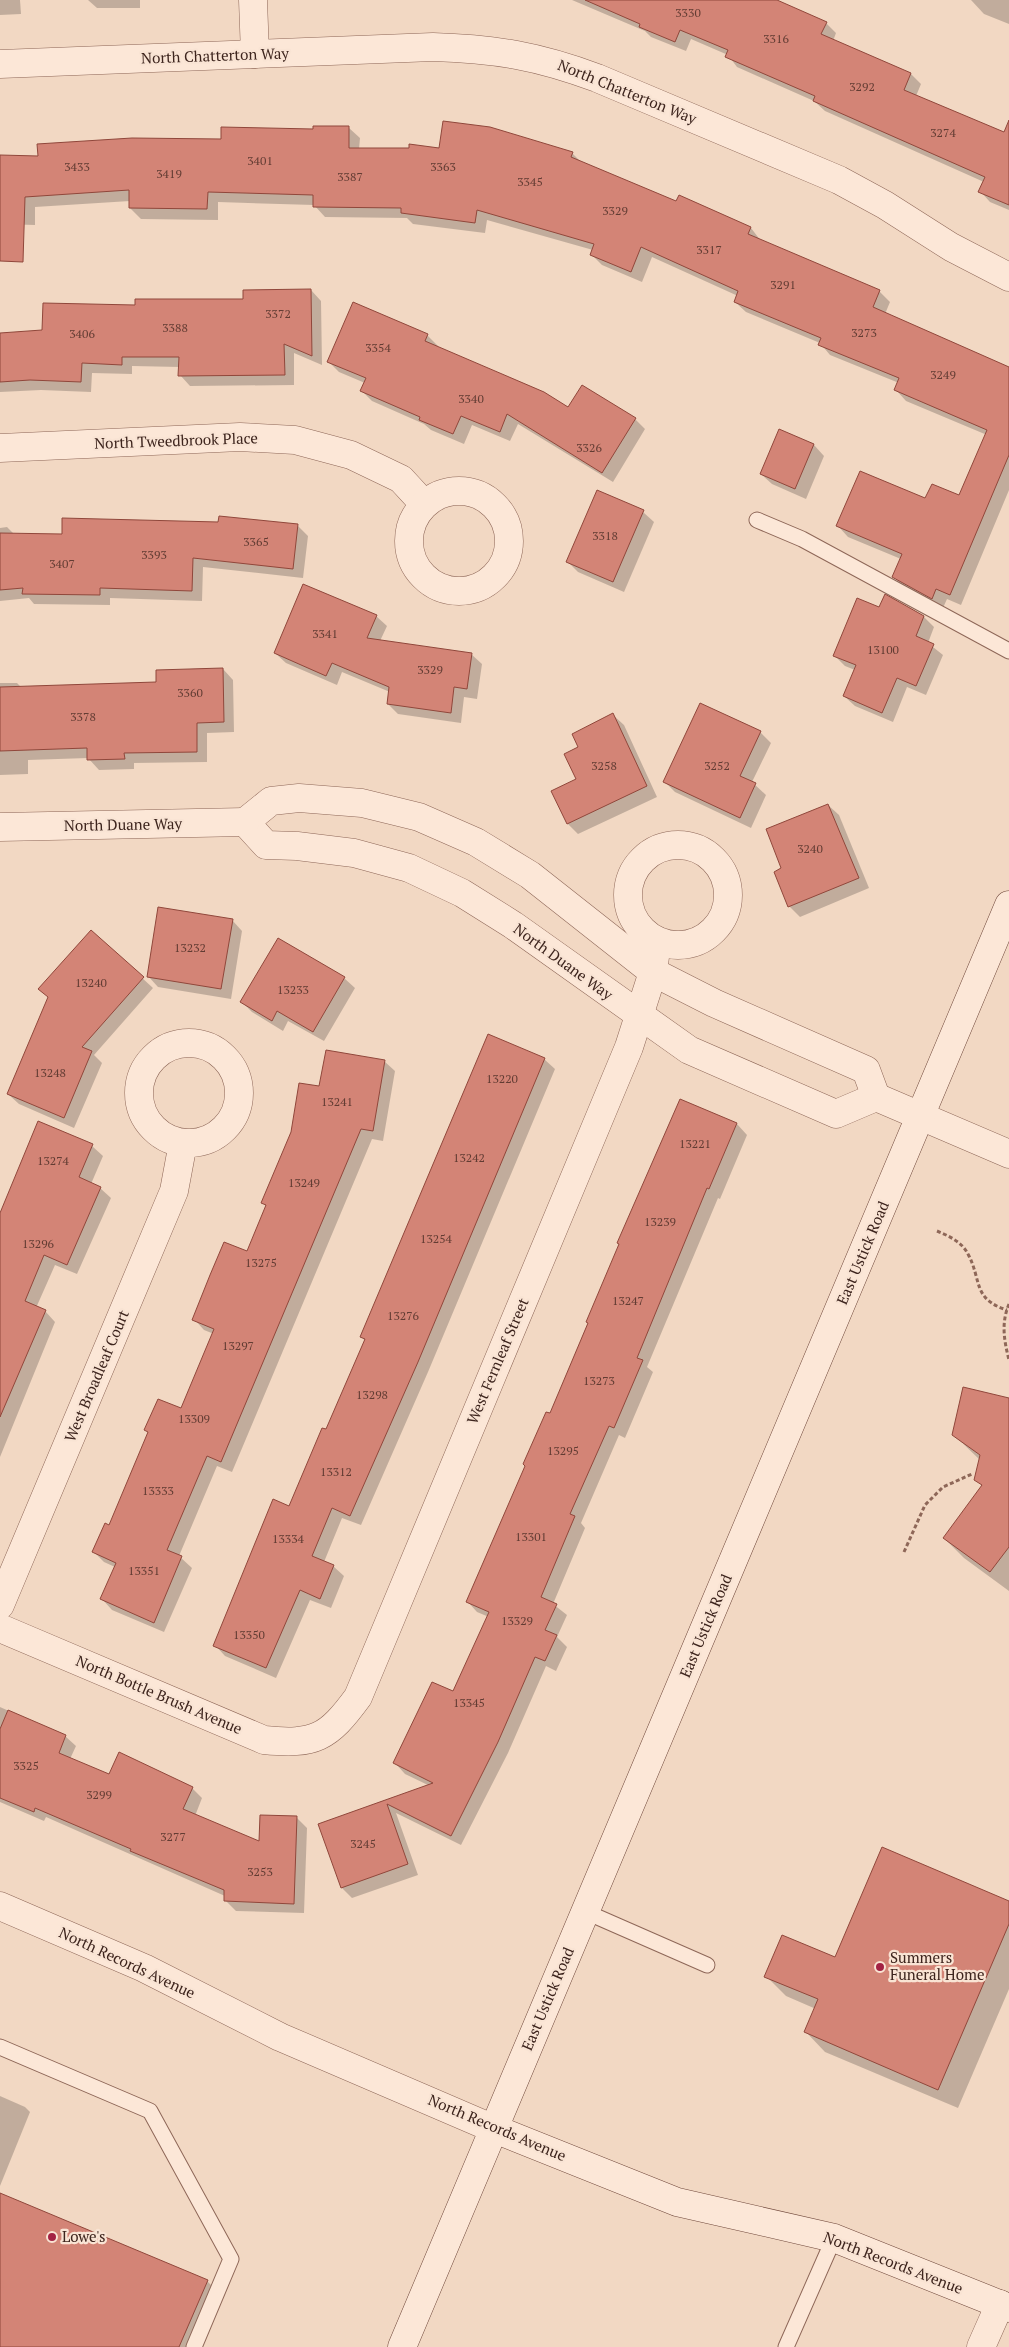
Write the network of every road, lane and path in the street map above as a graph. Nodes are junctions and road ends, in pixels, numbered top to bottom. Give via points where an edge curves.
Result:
1 (253, 0) edge
2 (255, 54) junction
3 (0, 64) edge
4 (1009, 277) edge
5 (0, 448) edge
6 (424, 504) dead end
7 (757, 520) dead end
8 (1009, 651) edge
9 (245, 822) junction
10 (0, 827) edge
11 (1009, 905) edge
12 (657, 941) dead end
13 (653, 972) junction
14 (639, 1016) junction
15 (876, 1097) junction
16 (921, 1117) junction
17 (183, 1143) dead end
18 (1009, 1154) edge
19 (937, 1230) dead end
20 (1009, 1304) edge
21 (1006, 1310) junction
22 (1009, 1360) edge
23 (972, 1474) dead end
24 (904, 1552) dead end
25 (0, 1605) edge
26 (0, 1628) edge
27 (321, 1736) joint
28 (0, 1906) edge
29 (586, 1912) junction
30 (707, 1965) dead end
31 (0, 2047) edge
32 (492, 2128) junction
33 (834, 2238) junction
34 (1004, 2306) edge
35 (194, 2347) edge
36 (402, 2347) edge
37 (786, 2347) edge
38 (981, 2347) edge

1 - 2 street
2 - 3 street, North Chatterton Way
2 - 4 street, North Chatterton Way via 476,49 560,64 839,180 951,247
5 - 6 street, North Tweedbrook Place via 240,437 295,440 351,455 401,479
7 - 8 lane via 802,539
9 - 10 street, North Duane Way
9 - 13 street via 271,801 299,798 362,803 418,817 476,842 530,875
9 - 14 street, North Duane Way via 266,845 354,853 409,868 462,892
11 - 16 street, East Ustick Road
12 - 13 street
13 - 14 street, West Fernleaf Street
13 - 15 street via 714,1003 866,1070
14 - 15 street, North Duane Way via 689,1050 836,1114
14 - 27 street, West Fernleaf Street via 629,1047 358,1697 341,1720
15 - 16 street
16 - 18 street
16 - 29 street, East Ustick Road
17 - 25 street, West Broadleaf Court via 174,1191
19 - 21 path via 956,1240 968,1254 982,1294 992,1305
20 - 21 path
21 - 22 path via 1004,1340
23 - 24 path via 943,1487 925,1505
26 - 27 street, North Bottle Brush Avenue via 264,1740 293,1743
28 - 32 street, North Records Avenue via 144,1968 280,2037
29 - 30 lane
29 - 32 street, East Ustick Road
31 - 35 lane via 150,2111 231,2258
32 - 33 street, North Records Avenue via 677,2202
32 - 36 street, East Ustick Road
33 - 34 street, North Records Avenue
33 - 37 lane
34 - 38 street

